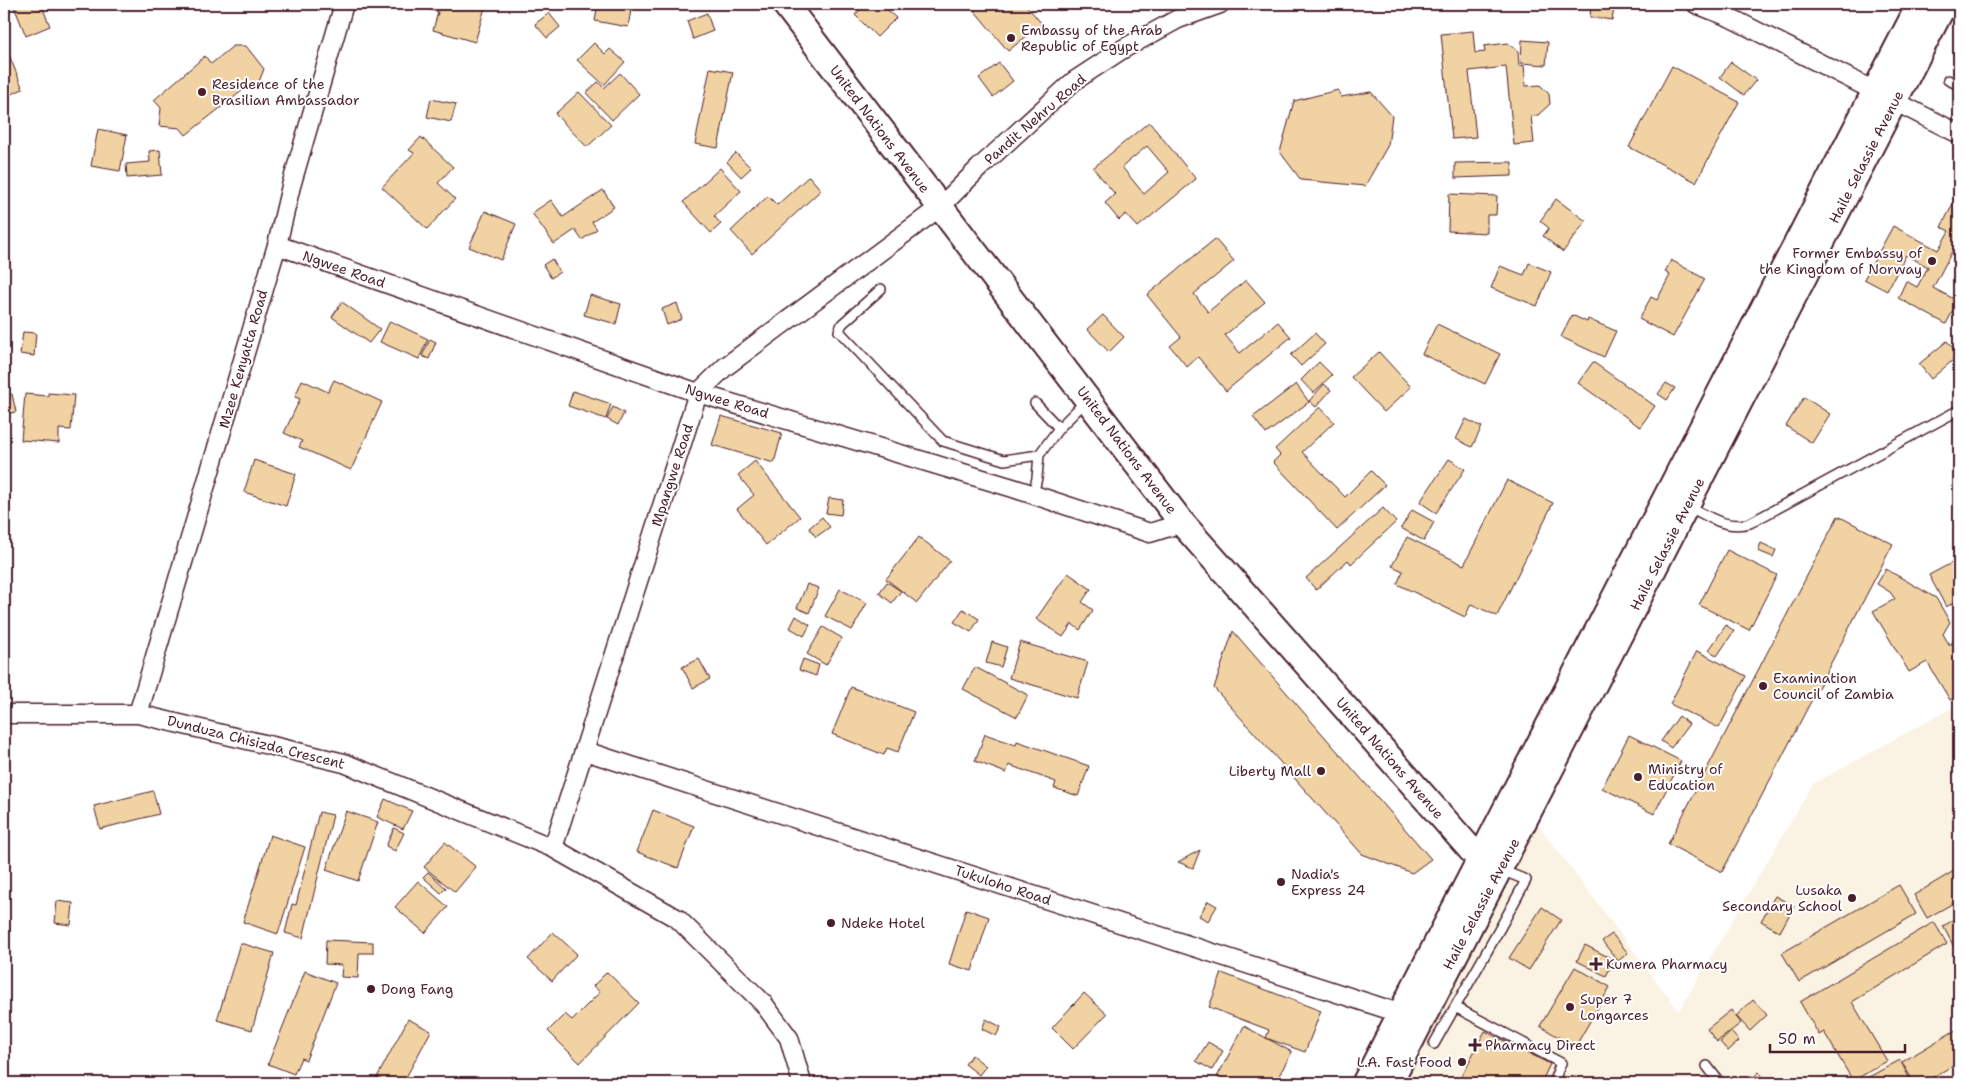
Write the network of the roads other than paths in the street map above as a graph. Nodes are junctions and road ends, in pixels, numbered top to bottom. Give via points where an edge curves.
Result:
1 (344, 4) edge
2 (785, 4) edge
3 (1220, 4) edge
4 (1696, 4) edge
5 (1920, 4) edge
6 (1944, 4) edge
7 (1948, 80) dead end
8 (1959, 85) edge
9 (1885, 96) junction
10 (1959, 134) edge
11 (940, 207) junction
12 (277, 245) junction
13 (881, 289) dead end
14 (698, 393) junction
15 (1088, 399) junction
16 (1035, 403) dead end
17 (1959, 410) edge
18 (1059, 428) junction
19 (1039, 455) junction
20 (1033, 495) junction
21 (1677, 500) junction
22 (1182, 522) junction
23 (4, 714) edge
24 (138, 714) junction
25 (585, 750) junction
26 (553, 848) junction
27 (1490, 865) junction
28 (1455, 1007) junction
29 (1409, 1018) junction
30 (1434, 1044) dead end
31 (1707, 1066) dead end
32 (802, 1083) edge
33 (1365, 1083) edge
34 (1389, 1083) edge
35 (1553, 1083) edge
36 (1720, 1083) edge

1 - 12 street, Mzee Kenyatta Road
2 - 11 main road, United Nations Avenue
3 - 11 street, Pandit Nehru Road via 1178,19 1074,81
4 - 9 street via 1729,17
5 - 9 main road, Haile Selassie Avenue
6 - 9 main road, Haile Selassie Avenue
7 - 8 lane
9 - 10 street
9 - 21 main road, Haile Selassie Avenue
11 - 14 street, Mpangwe Road via 725,367
11 - 15 main road, United Nations Avenue
12 - 14 street, Ngwee Road
12 - 24 street, Mzee Kenyatta Road
13 - 19 lane via 842,324 839,331 943,441 1004,460
14 - 20 street, Ngwee Road
14 - 25 street, Mpangwe Road
15 - 18 lane
15 - 22 main road, United Nations Avenue
16 - 18 lane
17 - 21 lane via 1750,523 1739,526 1724,524
18 - 19 lane
19 - 20 lane
20 - 22 street, Ngwee Road via 1150,533
21 - 27 main road, Haile Selassie Avenue
22 - 27 main road, United Nations Avenue
23 - 24 street, Dunduza Chisizda Crescent
24 - 26 street, Dunduza Chisizda Crescent via 344,763
25 - 26 street, Mpangwe Road
25 - 29 street, Tukuloho Road
26 - 32 street, Dunduza Chisizda Crescent via 678,919 763,1003 789,1038
27 - 28 lane via 1526,880
27 - 29 main road, Haile Selassie Avenue
28 - 30 lane
28 - 35 lane via 1561,1063
29 - 33 main road, Haile Selassie Avenue
29 - 34 main road, Haile Selassie Avenue
31 - 36 lane

